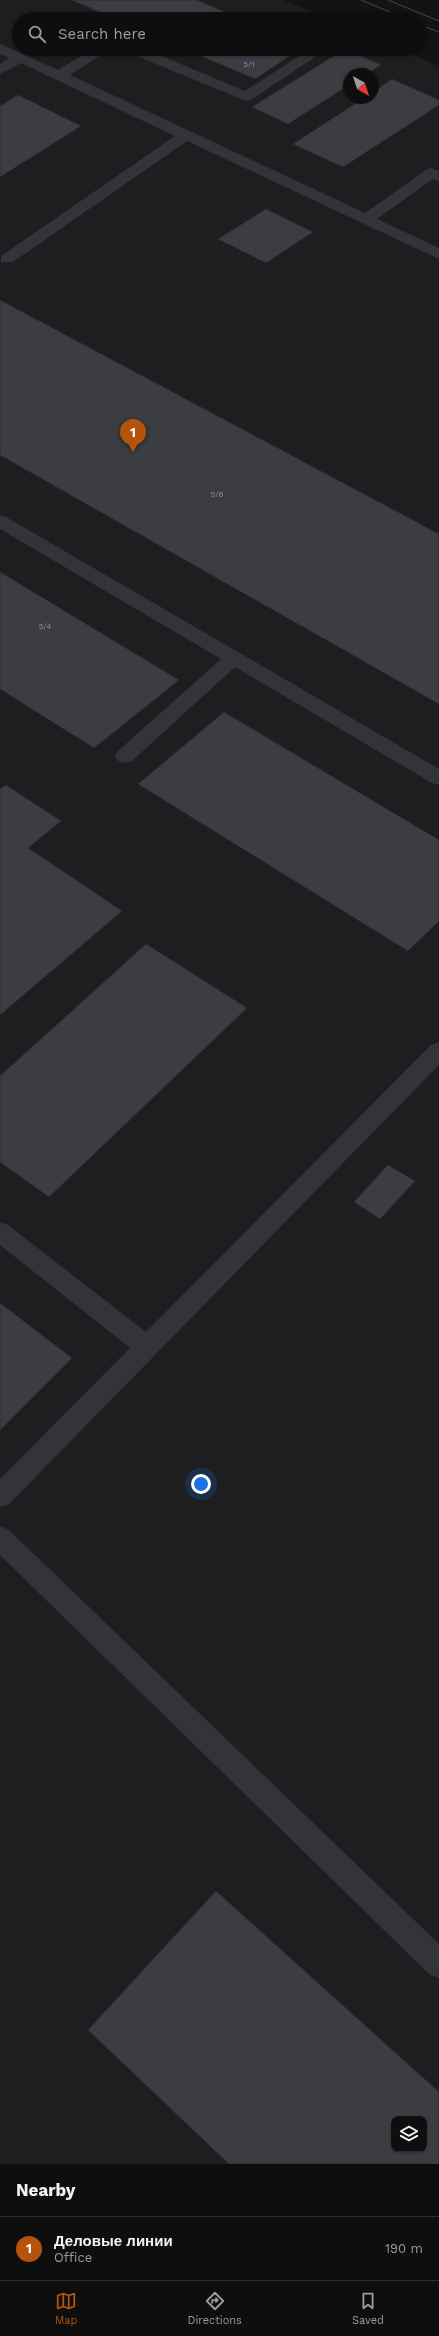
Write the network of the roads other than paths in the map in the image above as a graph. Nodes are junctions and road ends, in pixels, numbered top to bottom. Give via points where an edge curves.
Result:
1 (0, 48) edge
2 (12, 54) edge
3 (15, 56) edge
4 (92, 56) edge
5 (149, 56) edge
6 (309, 56) edge
7 (19, 58) junction
8 (0, 70) edge
9 (58, 76) junction
10 (186, 135) junction
11 (439, 176) edge
12 (366, 220) junction
13 (439, 254) edge
14 (7, 259) dead end
15 (0, 521) edge
16 (234, 658) junction
17 (125, 756) dead end
18 (439, 778) edge
19 (439, 1051) edge
20 (0, 1232) edge
21 (147, 1347) junction
22 (0, 1496) edge
23 (0, 1538) edge
24 (439, 1964) edge

1 - 2 lane
3 - 7 lane
4 - 9 lane
5 - 6 lane via 246,97
7 - 8 lane
7 - 9 lane
9 - 10 lane
10 - 12 lane
10 - 14 lane
11 - 12 lane via 431,173
12 - 13 lane
15 - 16 lane
16 - 17 lane
16 - 18 lane
19 - 21 lane
20 - 21 lane
21 - 22 lane
23 - 24 lane

